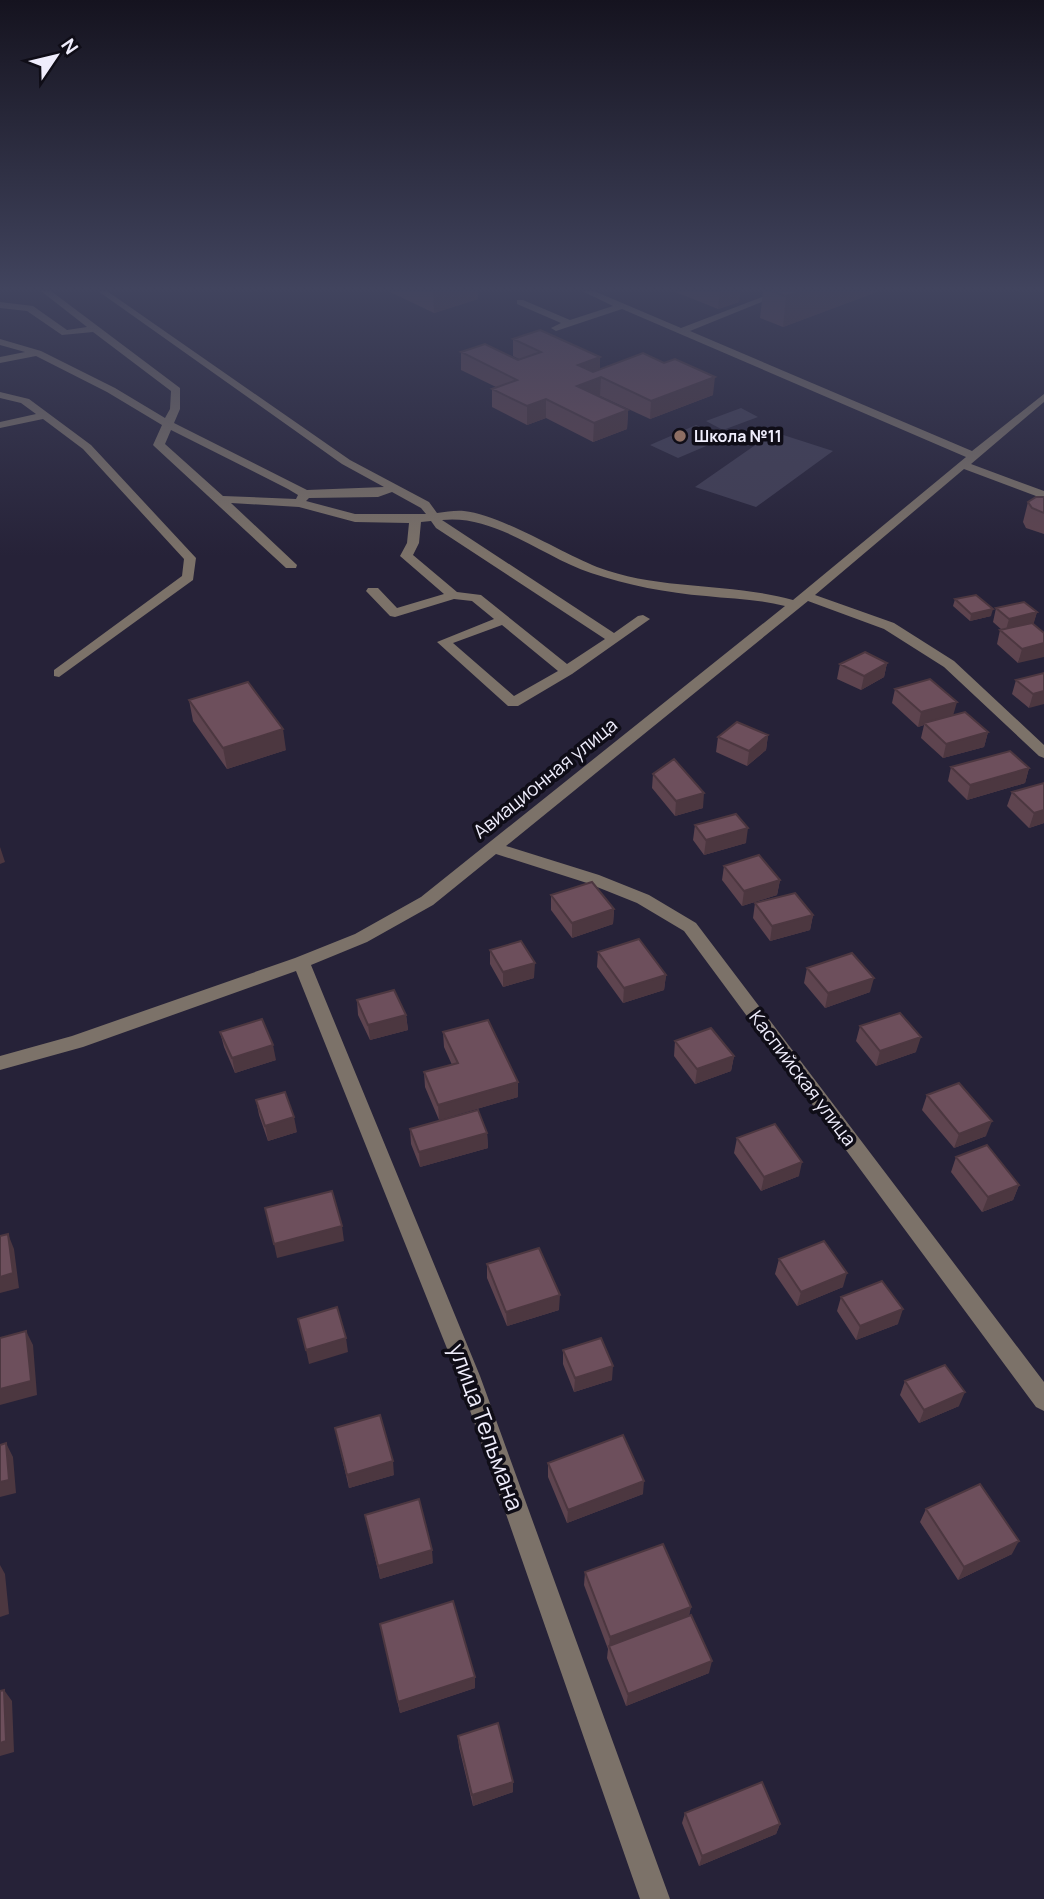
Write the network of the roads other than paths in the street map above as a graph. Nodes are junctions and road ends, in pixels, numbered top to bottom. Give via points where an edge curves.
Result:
1 (90, 380) edge
2 (162, 380) edge
3 (229, 380) edge
4 (795, 380) edge
5 (0, 395) edge
6 (1044, 397) edge
7 (43, 416) junction
8 (168, 424) junction
9 (0, 425) edge
10 (974, 456) junction
11 (963, 465) junction
12 (394, 488) junction
13 (1044, 495) edge
14 (302, 498) junction
15 (220, 499) junction
16 (434, 517) junction
17 (415, 519) junction
18 (290, 565) dead end
19 (373, 591) dead end
20 (453, 595) junction
21 (801, 600) junction
22 (643, 619) dead end
23 (504, 620) junction
24 (612, 638) junction
25 (567, 671) junction
26 (59, 673) dead end
27 (1044, 753) edge
28 (493, 847) junction
29 (301, 962) junction
30 (0, 1063) edge
31 (1044, 1400) edge
32 (655, 1899) edge

1 - 8 street
2 - 8 street via 176,390 175,410
3 - 12 street via 346,462
4 - 10 street
5 - 7 street via 25,401
6 - 10 street, Авиационная улица
7 - 9 street
7 - 26 street via 87,447 190,558 188,577
8 - 14 street
8 - 15 street via 159,445
10 - 11 street, Авиационная улица
11 - 13 street
11 - 21 street, Авиационная улица
12 - 14 street
12 - 16 street via 425,505
14 - 15 street
14 - 17 street via 355,519
15 - 18 street
16 - 17 street
16 - 21 street via 463,514 486,521 594,570 638,582
16 - 24 street via 440,526
17 - 20 street via 406,556
19 - 20 street via 395,613
20 - 23 street via 476,598
21 - 27 street via 888,626 949,664
21 - 28 street, Авиационная улица
22 - 24 street
23 - 25 street
23 - 25 street via 444,642 513,703
24 - 25 street
28 - 29 street, Авиационная улица via 427,901 361,938
28 - 31 street, Каспийская улица via 643,899 690,928
29 - 30 street, Авиационная улица via 76,1042
29 - 32 street, улица Тельмана via 469,1376

